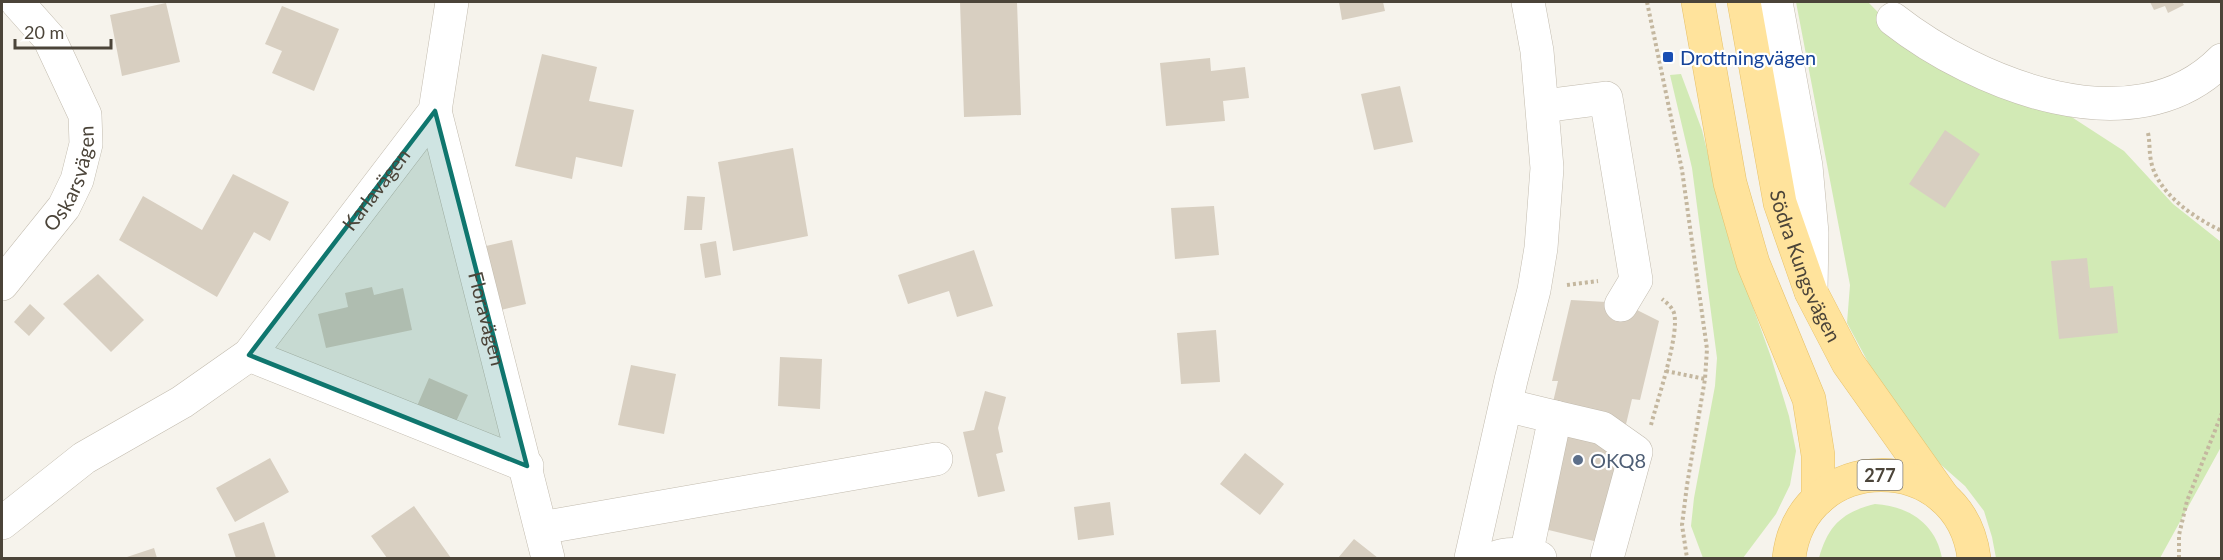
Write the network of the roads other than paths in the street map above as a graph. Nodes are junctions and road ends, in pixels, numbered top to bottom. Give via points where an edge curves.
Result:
1 (17, 2) edge
2 (452, 2) edge
3 (1528, 2) edge
4 (1698, 2) edge
5 (1744, 2) edge
6 (1776, 2) edge
7 (1893, 19) dead end
8 (2222, 60) edge
9 (1543, 106) junction
10 (435, 111) junction
11 (2, 284) edge
12 (1629, 292) road end
13 (1811, 292) junction
14 (249, 355) junction
15 (1506, 405) junction
16 (1555, 417) junction
17 (936, 459) dead end
18 (527, 466) junction
19 (1943, 497) junction
20 (1818, 499) junction
21 (2, 523) edge
22 (545, 543) edge
23 (1784, 551) edge
24 (1520, 557) edge
25 (1471, 558) edge
26 (1607, 558) edge
27 (1974, 558) edge

1 - 11 street, Oskarsvägen via 49,38 84,115 86,144 77,180 64,207
2 - 10 street, Karlavägen
3 - 9 street
4 - 20 main road via 1730,183 1754,263 1809,399 1817,446
5 - 13 main road, Södra Kungsvägen via 1780,202
6 - 13 street via 1806,166 1812,233
7 - 8 street via 1913,35 1993,77 2083,103 2142,102 2207,75
9 - 12 street via 1606,98
9 - 15 street via 1547,168 1542,248
10 - 14 street, Karlavägen
10 - 18 street, Floravägen
13 - 19 main road, Södra Kungsvägen via 1848,363
14 - 18 street
14 - 21 street, Karlavägen via 182,402 84,458
15 - 16 street
15 - 25 street
16 - 24 street
16 - 26 street via 1602,428 1636,452
17 - 22 street, Floravägen
18 - 22 street, Floravägen
19 - 20 main road, Södra Kungsvägen / 277 via 1915,481 1884,474 1845,482
19 - 27 main road, Södra Kungsvägen / 277 via 1963,523
20 - 23 main road, Södra Kungsvägen / 277

